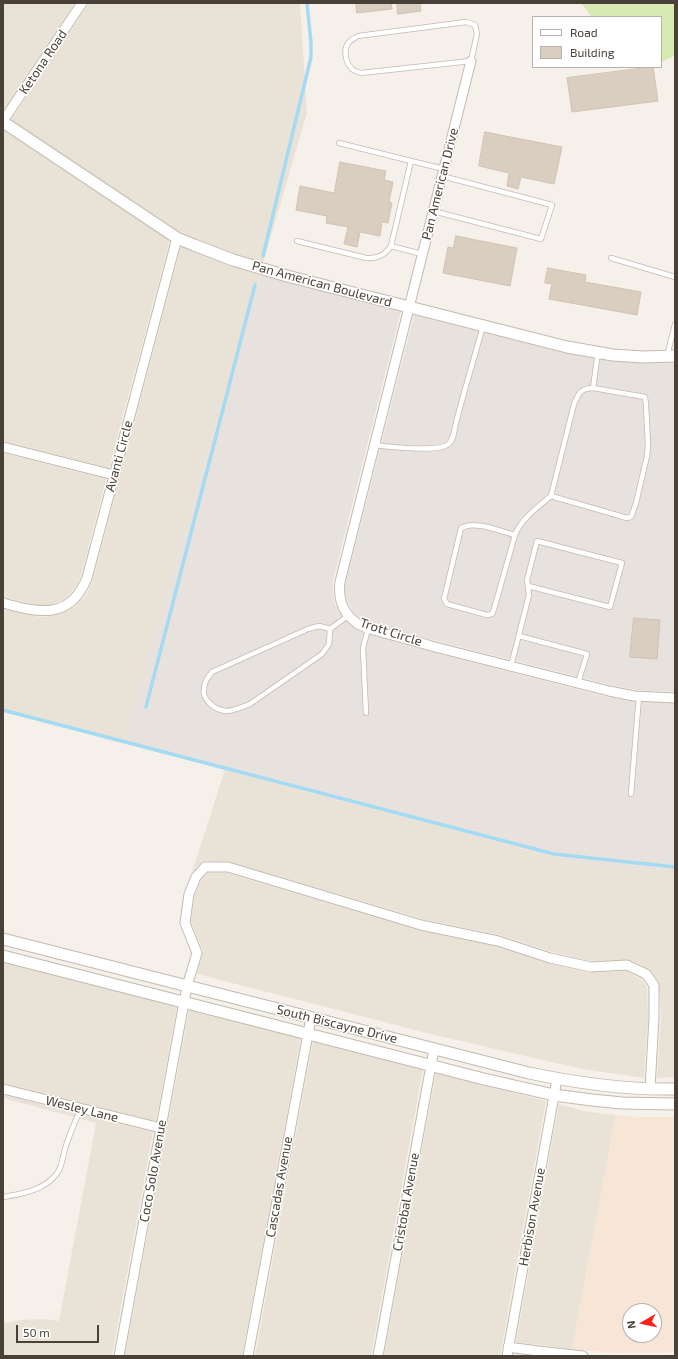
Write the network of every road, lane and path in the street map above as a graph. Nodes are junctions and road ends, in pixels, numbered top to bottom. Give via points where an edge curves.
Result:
1 (82, 3) edge
2 (471, 61) junction
3 (3, 121) edge
4 (339, 143) dead end
5 (411, 161) junction
6 (443, 173) junction
7 (433, 211) junction
8 (177, 238) junction
9 (297, 241) dead end
10 (391, 246) junction
11 (422, 254) junction
12 (611, 258) dead end
13 (675, 277) edge
14 (409, 308) junction
15 (675, 324) edge
16 (483, 326) junction
17 (598, 352) junction
18 (671, 356) edge
19 (593, 388) junction
20 (374, 445) junction
21 (3, 447) edge
22 (114, 475) junction
23 (551, 496) junction
24 (515, 535) junction
25 (528, 586) junction
26 (3, 603) edge
27 (348, 615) junction
28 (368, 628) junction
29 (330, 629) junction
30 (518, 636) junction
31 (511, 666) junction
32 (578, 683) junction
33 (639, 696) junction
34 (675, 698) edge
35 (366, 713) dead end
36 (631, 794) dead end
37 (3, 939) edge
38 (3, 956) edge
39 (187, 986) junction
40 (184, 1002) junction
41 (311, 1018) junction
42 (308, 1034) junction
43 (434, 1049) junction
44 (431, 1065) junction
45 (557, 1079) junction
46 (3, 1089) edge
47 (650, 1089) junction
48 (675, 1089) edge
49 (554, 1095) junction
50 (675, 1104) edge
51 (81, 1108) junction
52 (161, 1128) junction
53 (3, 1197) edge
54 (508, 1351) edge
55 (119, 1356) edge
56 (248, 1356) edge
57 (378, 1356) edge
58 (583, 1356) edge

1 - 3 street, Ketona Road
2 - 2 lane via 477,34 475,25 466,22 358,36 350,40 346,47 348,63 352,70 360,73
2 - 6 street, Pan American Drive
3 - 8 street, Pan American Boulevard
4 - 5 lane
5 - 6 lane
5 - 10 lane
6 - 7 street, Pan American Drive
6 - 7 lane via 552,204 541,239
7 - 11 street, Pan American Drive
8 - 14 street, Pan American Boulevard via 263,269
8 - 22 street, Avanti Circle
9 - 10 lane via 366,258 374,258 386,252
10 - 11 lane
11 - 14 street, Pan American Drive
12 - 13 lane
14 - 16 street, Pan American Boulevard
14 - 20 street, Trott Circle
15 - 18 lane
16 - 17 street, Pan American Boulevard
16 - 20 lane via 452,441 447,446 434,448
17 - 18 street, Pan American Boulevard via 643,357
17 - 19 lane
19 - 23 lane via 586,388 578,394 574,404
19 - 23 lane via 645,398 648,445 631,517
20 - 27 street, Trott Circle via 340,582 340,600
21 - 22 street
22 - 26 street, Avanti Circle via 87,578 80,592 72,601 52,610 40,611
23 - 24 lane via 530,514 516,530
24 - 24 lane via 475,524 461,528 444,599 447,604 487,615 492,614
25 - 25 lane via 527,580 537,541 622,563 610,607
25 - 30 lane via 529,595
27 - 28 street, Trott Circle via 358,624
27 - 29 lane
28 - 31 street, Trott Circle
28 - 35 lane via 363,648
29 - 29 lane via 319,626 308,629 212,672 203,690 207,701 215,708 226,711 250,704 322,654 329,644
30 - 31 lane
30 - 32 lane via 587,654
31 - 32 street, Trott Circle
32 - 33 street, Trott Circle
33 - 34 street, Trott Circle
33 - 36 lane
37 - 39 street, South Biscayne Drive
38 - 40 street, South Biscayne Drive
39 - 40 street, Coco Solo Avenue
39 - 41 street, South Biscayne Drive
39 - 47 street, Coco Solo Avenue via 197,953 185,922 189,894 196,877 205,867 228,867 421,925 498,941 550,958 591,967 627,965 646,974 654,985
40 - 42 street, South Biscayne Drive
40 - 52 street, Coco Solo Avenue
41 - 42 street, Cascadas Avenue
41 - 43 street, South Biscayne Drive
42 - 44 street, South Biscayne Drive
42 - 56 street, Cascadas Avenue
43 - 44 street, Cristobal Avenue
43 - 45 street, South Biscayne Drive
44 - 49 street, South Biscayne Drive
44 - 57 street, Cristobal Avenue
45 - 47 street, South Biscayne Drive
45 - 49 street, Herbison Avenue
46 - 51 street, Wesley Lane
47 - 48 street, South Biscayne Drive
49 - 50 street, South Biscayne Drive via 622,1103
49 - 54 street, Herbison Avenue
51 - 52 street, Wesley Lane
51 - 53 lane via 71,1130 58,1173 35,1189
52 - 55 street, Coco Solo Avenue
54 - 58 street

